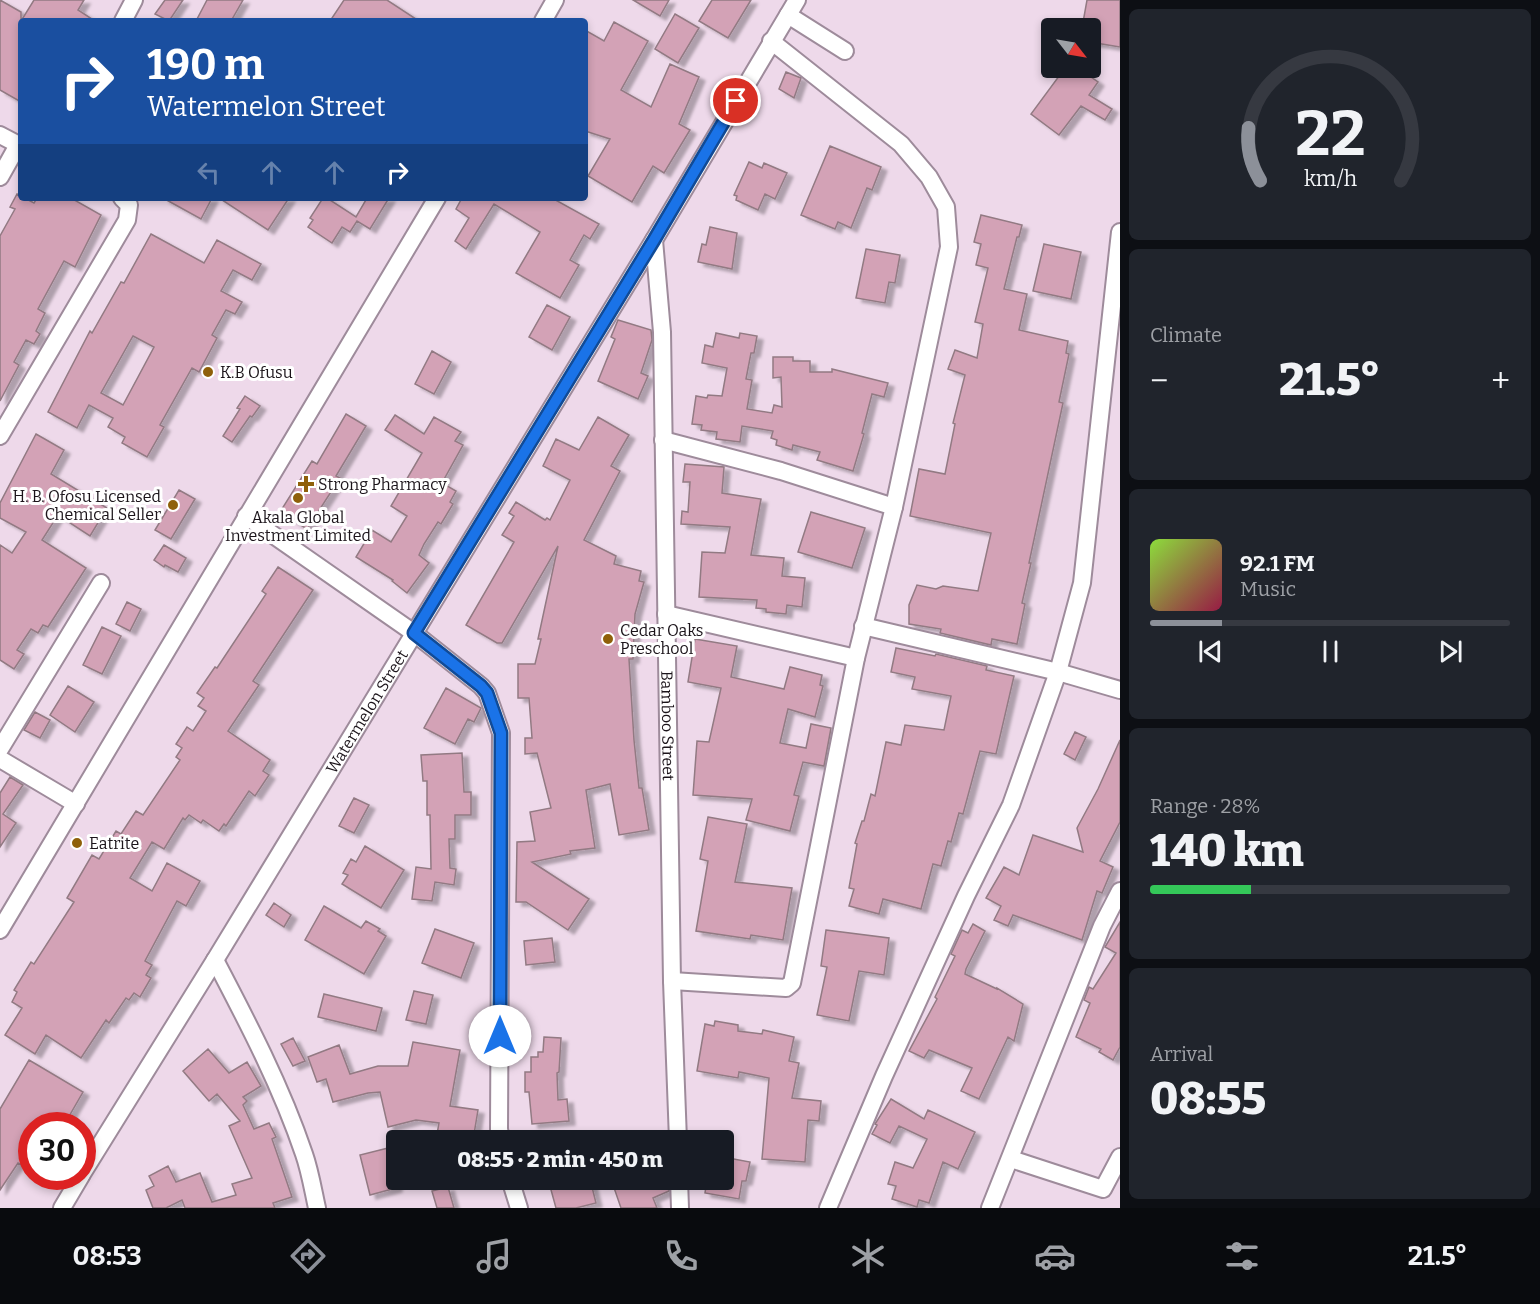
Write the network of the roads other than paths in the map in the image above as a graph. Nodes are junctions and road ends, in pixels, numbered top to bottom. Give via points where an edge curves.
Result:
1 (555, 0) edge
2 (797, 0) edge
3 (130, 2) edge
4 (788, 15) junction
5 (124, 18) edge
6 (545, 18) edge
7 (771, 41) junction
8 (845, 51) dead end
9 (0, 135) edge
10 (18, 144) edge
11 (18, 148) edge
12 (0, 177) edge
13 (125, 201) edge
14 (434, 201) edge
15 (1120, 232) edge
16 (654, 240) junction
17 (0, 436) edge
18 (663, 440) junction
19 (894, 507) junction
20 (246, 516) junction
21 (101, 583) dead end
22 (666, 615) junction
23 (863, 626) junction
24 (414, 633) junction
25 (856, 658) junction
26 (1058, 672) junction
27 (1120, 690) edge
28 (0, 749) edge
29 (0, 759) edge
30 (76, 804) junction
31 (1120, 891) edge
32 (0, 930) edge
33 (215, 960) junction
34 (672, 981) junction
35 (499, 1130) edge
36 (678, 1130) edge
37 (96, 1152) edge
38 (1120, 1156) edge
39 (1011, 1159) junction
40 (1112, 1189) edge
41 (75, 1190) edge
42 (513, 1190) edge
43 (679, 1190) edge
44 (68, 1204) edge
45 (317, 1208) edge
46 (519, 1208) edge
47 (680, 1208) edge
48 (828, 1208) edge
49 (990, 1208) edge

1 - 6 street
2 - 4 street, Watermelon Street
3 - 5 street
4 - 7 street, Watermelon Street
4 - 8 street
7 - 16 street, Watermelon Street
7 - 19 street via 901,144 929,177 946,207 949,247
9 - 10 street
11 - 12 street
13 - 17 street via 129,205 127,220
14 - 20 street
15 - 26 street via 1082,583
16 - 18 street, Bamboo Street via 662,332
16 - 24 street, Watermelon Street
18 - 19 street via 781,471
18 - 22 street, Bamboo Street
19 - 23 street
20 - 24 street
20 - 30 street
21 - 28 street
22 - 25 street
22 - 34 street, Bamboo Street
23 - 25 street
23 - 26 street
24 - 33 street, Watermelon Street
24 - 35 street via 481,686 501,733
25 - 34 street via 792,983 786,988
26 - 27 street
26 - 48 street via 1011,805 884,1076
29 - 30 street
30 - 32 street
31 - 39 street via 1058,1034
33 - 37 street, Watermelon Street
33 - 45 street via 286,1105
34 - 36 street, Bamboo Street
38 - 40 street
39 - 40 street
39 - 49 street
41 - 44 street, Watermelon Street
42 - 46 street
43 - 47 street

